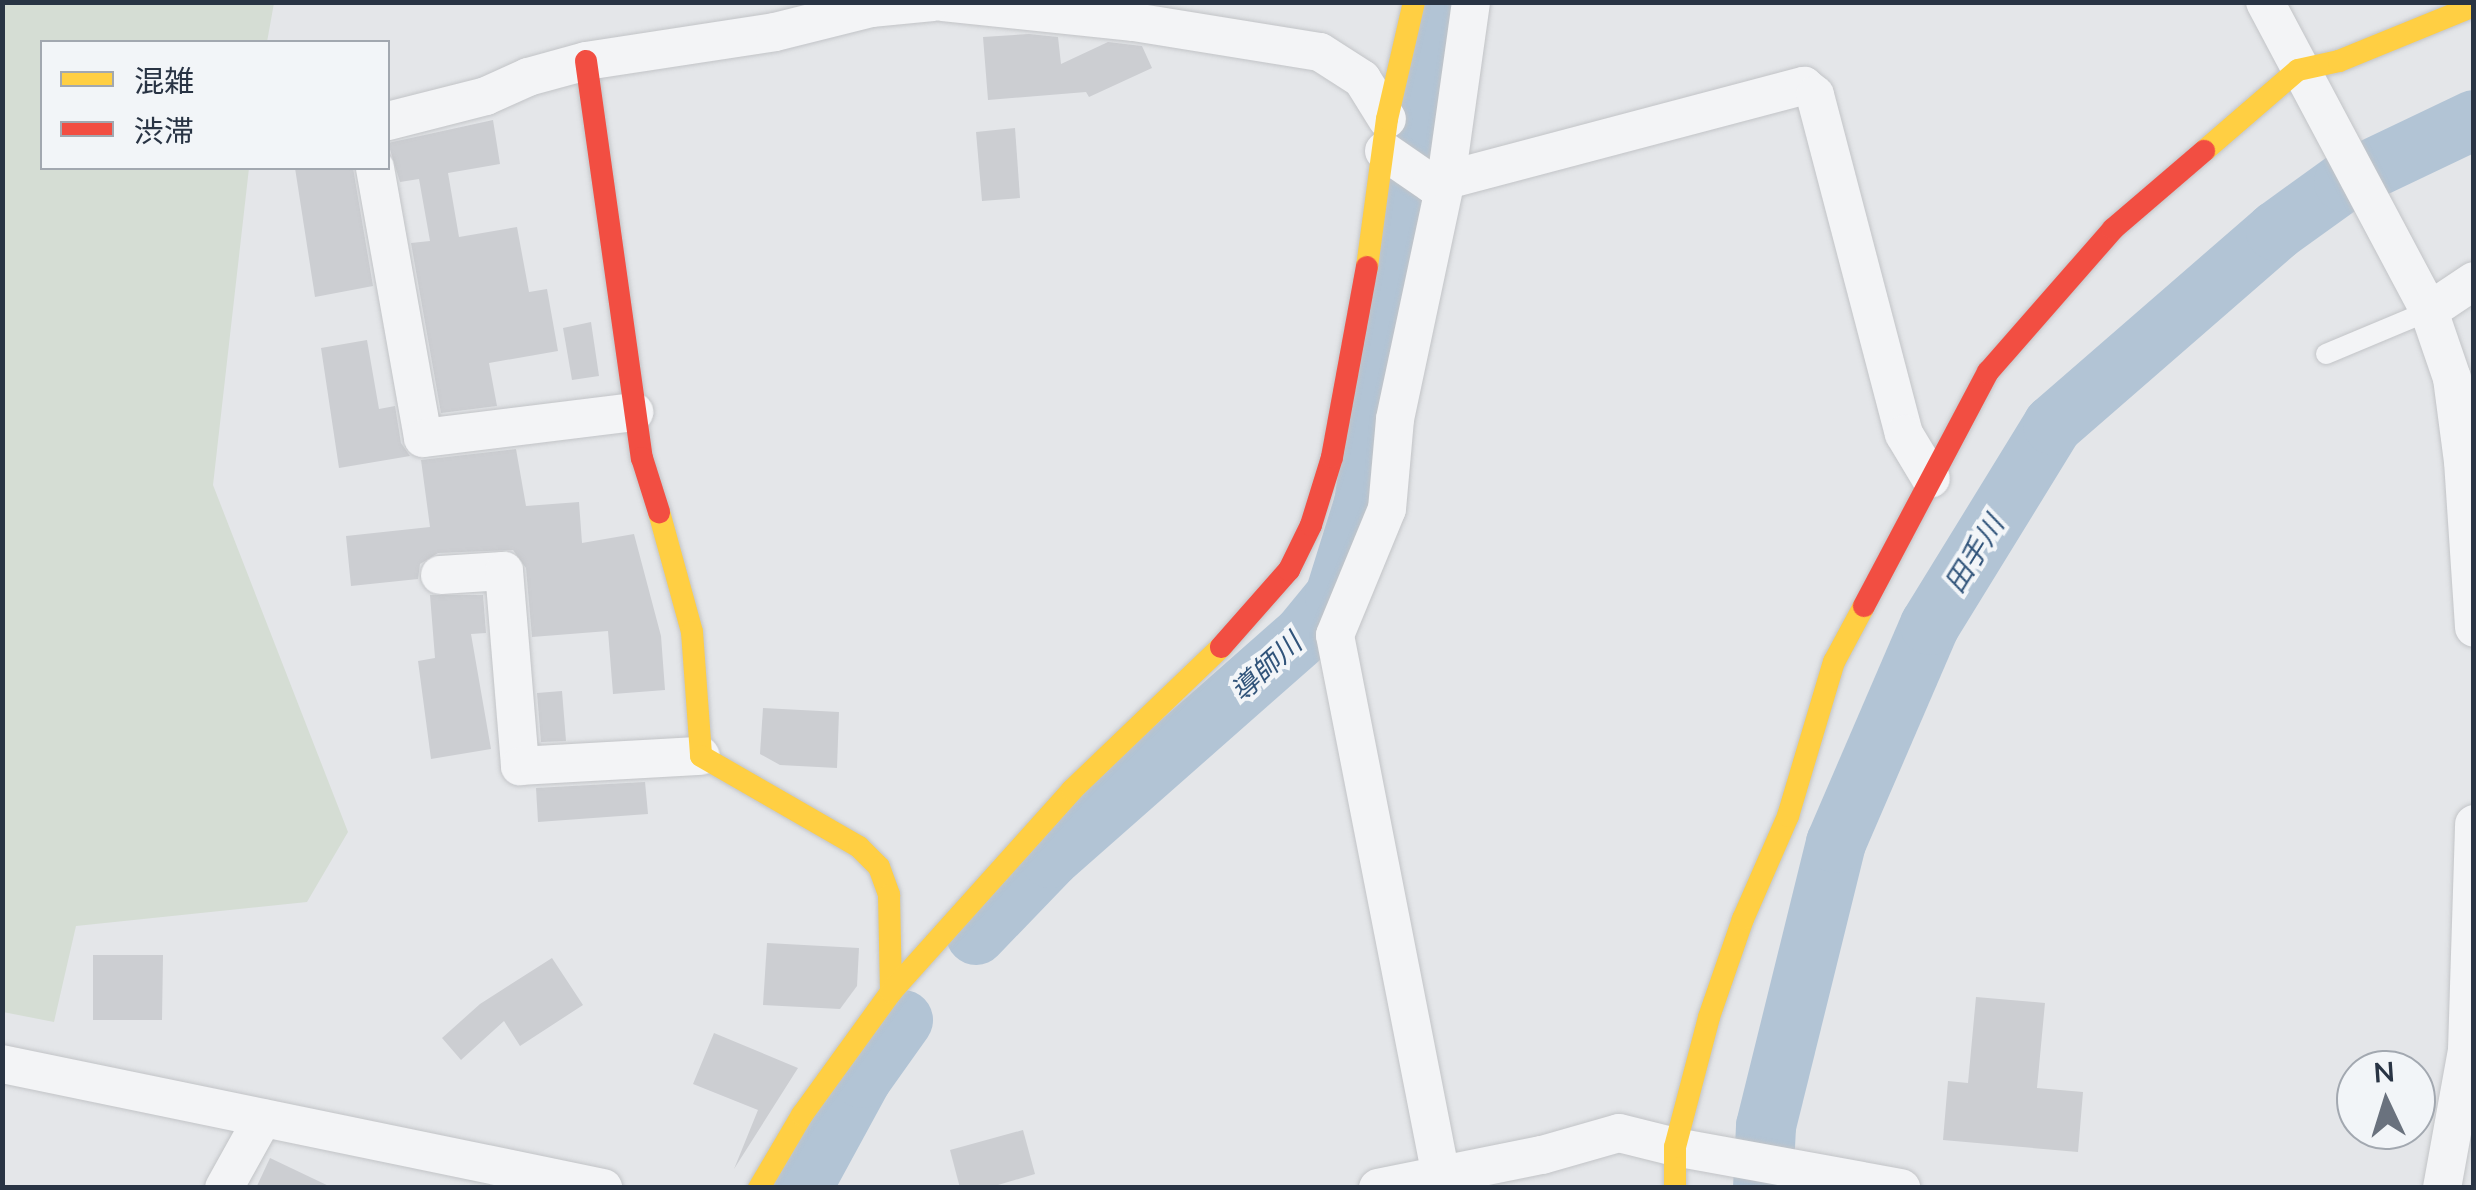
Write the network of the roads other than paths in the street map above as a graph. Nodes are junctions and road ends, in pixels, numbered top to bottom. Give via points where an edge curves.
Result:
1 (933, 2) edge
2 (943, 2) edge
3 (1414, 2) edge
4 (1472, 2) edge
5 (2264, 2) edge
6 (2474, 6) edge
7 (586, 61) junction
8 (2303, 80) junction
9 (390, 120) edge
10 (1385, 135) junction
11 (375, 170) edge
12 (1439, 182) junction
13 (2474, 281) edge
14 (2424, 304) junction
15 (2326, 354) dead end
16 (634, 412) junction
17 (1932, 479) junction
18 (440, 575) dead end
19 (2474, 628) edge
20 (700, 756) junction
21 (2474, 824) edge
22 (891, 992) junction
23 (2, 1064) edge
24 (263, 1118) junction
25 (1675, 1148) junction
26 (1441, 1176) junction
27 (224, 1188) edge
28 (603, 1188) edge
29 (759, 1188) edge
30 (1378, 1188) edge
31 (1674, 1188) edge
32 (1901, 1188) edge
33 (2442, 1188) edge

1 - 7 street
2 - 10 street via 1134,22 1320,52 1362,79
3 - 10 street
4 - 12 street
5 - 8 street
6 - 8 street
7 - 9 street
7 - 16 street
8 - 14 street
8 - 17 street via 2113,229 1988,372
10 - 12 street
10 - 22 street via 1332,457 1289,570 1246,624 1072,790
11 - 16 street via 423,438
12 - 17 street via 1804,86 1815,95 1904,434
12 - 26 street via 1396,419 1387,509 1335,635
13 - 14 street
14 - 15 lane
14 - 19 street via 2452,378
16 - 20 street via 689,615
17 - 25 street via 1834,662 1788,816 1709,1016
18 - 20 street via 504,571 520,766
20 - 22 street via 859,847 879,866 888,895
21 - 33 street via 2467,1050
22 - 29 street via 802,1114
23 - 24 street
24 - 27 street
24 - 28 street
25 - 26 street via 1618,1132
25 - 31 street
25 - 32 street
26 - 30 street

